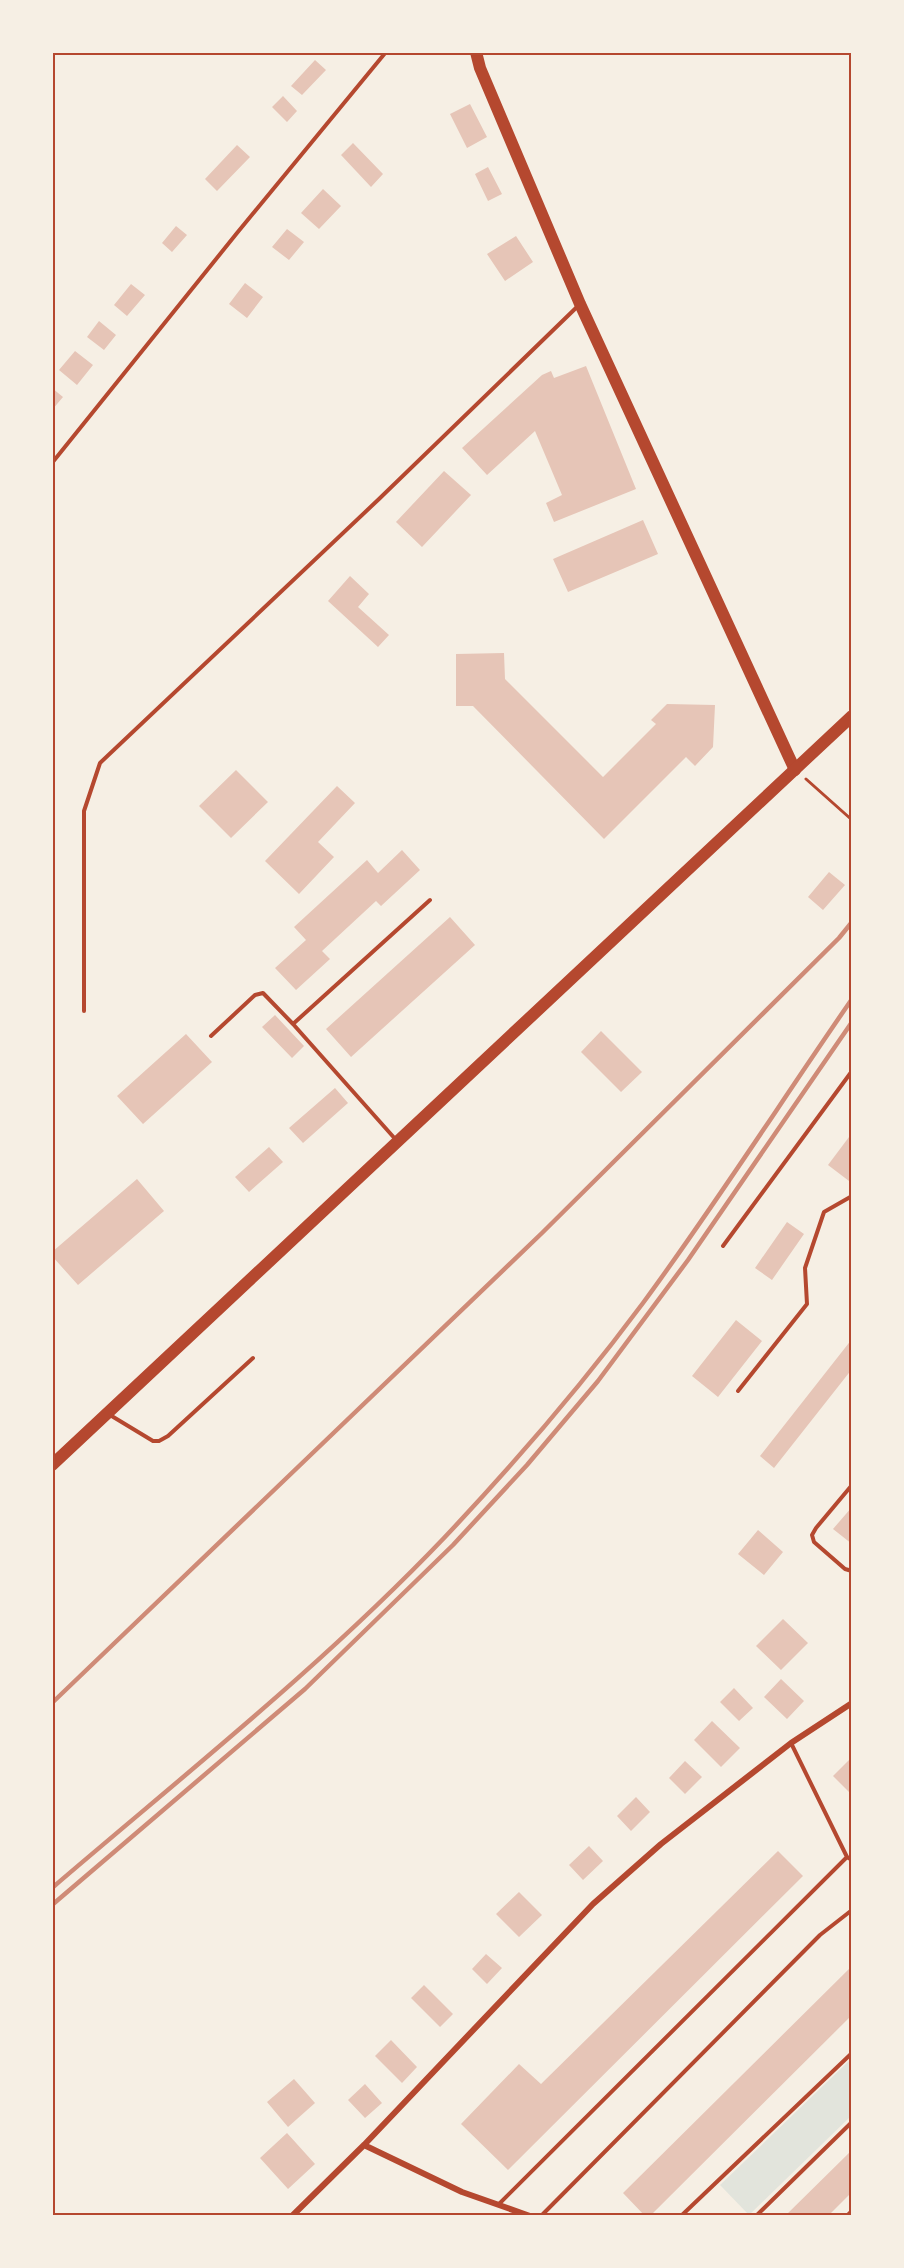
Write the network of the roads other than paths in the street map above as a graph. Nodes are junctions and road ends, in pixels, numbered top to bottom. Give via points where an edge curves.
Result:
1 (386, 52) edge
2 (476, 52) edge
3 (580, 304) junction
4 (52, 463) edge
5 (852, 716) edge
6 (795, 770) junction
7 (430, 900) dead end
8 (84, 1011) dead end
9 (293, 1024) junction
10 (211, 1036) dead end
11 (852, 1071) edge
12 (398, 1141) junction
13 (852, 1196) edge
14 (723, 1246) dead end
15 (254, 1358) dead end
16 (738, 1392) dead end
17 (107, 1413) junction
18 (55, 1457) edge
19 (852, 1485) edge
20 (852, 1571) edge
21 (852, 1702) edge
22 (791, 1743) junction
23 (847, 1857) junction
24 (852, 1860) edge
25 (852, 1910) edge
26 (852, 2054) edge
27 (852, 2122) edge
28 (364, 2145) junction
29 (499, 2204) junction
30 (292, 2216) edge
31 (530, 2216) edge
32 (541, 2216) edge
33 (681, 2216) edge
34 (756, 2216) edge

1 - 4 lane
2 - 3 main road
3 - 6 main road
3 - 8 lane via 100,763 84,811
5 - 6 main road
6 - 12 main road
7 - 9 lane
9 - 10 lane via 263,993 255,995
9 - 12 lane
11 - 14 lane
12 - 17 main road
13 - 16 lane via 824,1212 805,1268 807,1304
15 - 17 lane via 159,1441
17 - 18 main road
19 - 20 lane via 812,1535 814,1542
21 - 22 street
22 - 23 lane
22 - 28 street via 661,1844 593,1904
23 - 24 lane
23 - 29 lane
25 - 32 lane via 820,1935
26 - 33 lane
27 - 34 lane
28 - 29 street via 462,2192
28 - 30 street
29 - 31 street

